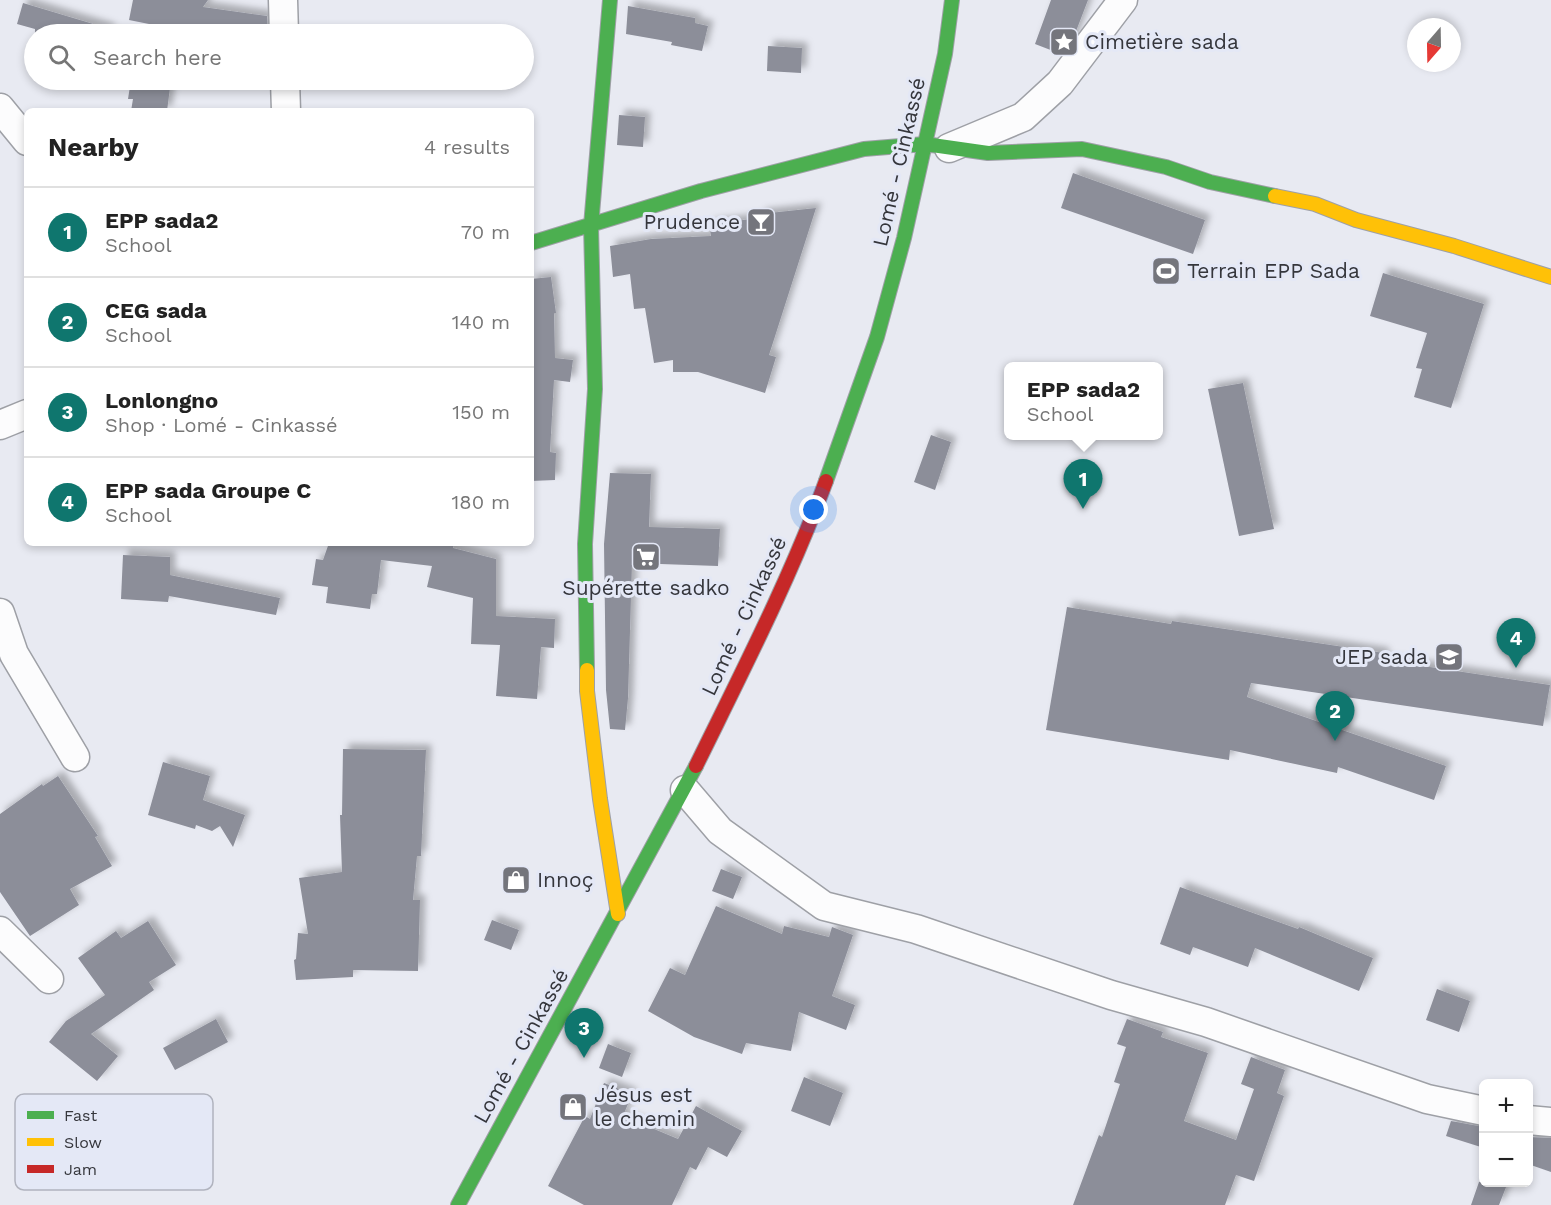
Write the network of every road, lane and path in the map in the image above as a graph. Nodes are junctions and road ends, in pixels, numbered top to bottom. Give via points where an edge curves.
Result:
1 (283, 0) edge
2 (610, 0) edge
3 (952, 0) edge
4 (1098, 0) edge
5 (1123, 0) edge
6 (284, 24) edge
7 (1090, 45) junction
8 (285, 90) edge
9 (0, 108) edge
10 (286, 108) edge
11 (24, 137) edge
12 (937, 146) junction
13 (591, 226) junction
14 (534, 242) edge
15 (1551, 277) edge
16 (24, 415) edge
17 (0, 425) edge
18 (0, 613) edge
19 (75, 757) dead end
20 (685, 790) junction
21 (618, 914) junction
22 (0, 932) edge
23 (49, 979) dead end
24 (1479, 1110) edge
25 (1533, 1120) edge
26 (1551, 1122) edge
27 (458, 1205) edge

1 - 6 street
2 - 13 main road
3 - 12 main road, Lomé - Cinkassé
4 - 7 street
5 - 7 street
7 - 12 street via 1060,83 1023,117
8 - 10 street
9 - 11 street
12 - 13 main road via 864,149 701,191
12 - 15 main road via 988,153 1082,149 1103,153 1210,182 1315,204 1356,220
12 - 20 main road, Lomé - Cinkassé via 904,238 877,337 809,527
13 - 14 main road
13 - 21 main road via 595,389 585,544 587,692
16 - 17 street
18 - 19 street via 14,654
20 - 21 main road, Lomé - Cinkassé
20 - 24 street via 720,831 824,906 916,929 1111,995 1206,1022 1427,1099
21 - 27 main road, Lomé - Cinkassé
22 - 23 street
25 - 26 street

